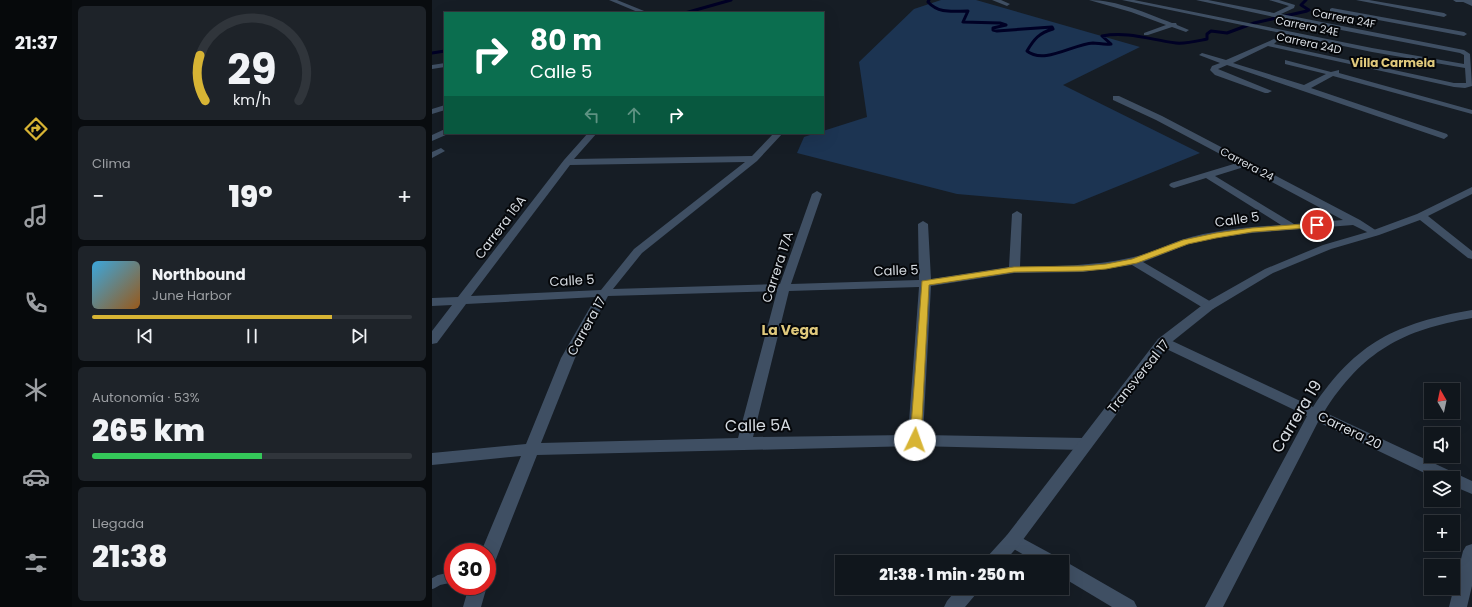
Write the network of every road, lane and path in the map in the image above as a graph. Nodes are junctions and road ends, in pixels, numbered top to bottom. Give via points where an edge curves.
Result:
1 (612, 0) edge
2 (994, 0) edge
3 (1092, 0) edge
4 (1125, 0) edge
5 (1199, 0) edge
6 (1272, 0) edge
7 (1359, 0) edge
8 (1410, 0) edge
9 (1456, 0) edge
10 (1463, 0) edge
11 (1472, 0) edge
12 (1142, 1) edge
13 (1281, 1) edge
14 (1006, 4) dead end
15 (1218, 4) junction
16 (1472, 4) edge
17 (1332, 10) dead end
18 (643, 12) edge
19 (1195, 14) junction
20 (1395, 14) junction
21 (1276, 15) junction
22 (1444, 15) dead end
23 (1308, 22) junction
24 (1171, 25) junction
25 (1186, 30) dead end
26 (1289, 33) junction
27 (1146, 34) dead end
28 (1464, 34) dead end
29 (1392, 38) junction
30 (1266, 44) junction
31 (1372, 50) junction
32 (1202, 55) dead end
33 (1288, 62) dead end
34 (1228, 63) junction
35 (1350, 63) junction
36 (444, 65) edge
37 (432, 67) edge
38 (1470, 67) edge
39 (1332, 74) junction
40 (1305, 88) junction
41 (1268, 91) dead end
42 (1116, 98) dead end
43 (444, 108) edge
44 (432, 112) edge
45 (1472, 112) edge
46 (444, 132) edge
47 (592, 134) edge
48 (778, 134) edge
49 (1444, 136) dead end
50 (432, 138) edge
51 (441, 151) dead end
52 (432, 156) edge
53 (754, 159) junction
54 (567, 162) junction
55 (1246, 163) junction
56 (1207, 175) junction
57 (1174, 185) dead end
58 (1472, 190) edge
59 (818, 194) dead end
60 (1017, 214) dead end
61 (1421, 216) junction
62 (1356, 222) junction
63 (923, 224) dead end
64 (1292, 227) junction
65 (1375, 233) junction
66 (1472, 256) edge
67 (1134, 261) junction
68 (1014, 270) junction
69 (925, 283) junction
70 (784, 288) junction
71 (604, 292) junction
72 (463, 300) junction
73 (432, 302) edge
74 (1208, 306) junction
75 (1472, 314) edge
76 (432, 340) edge
77 (1163, 342) junction
78 (1315, 413) junction
79 (915, 440) junction
80 (744, 443) junction
81 (1084, 444) junction
82 (530, 449) junction
83 (432, 459) edge
84 (1435, 471) edge
85 (1460, 483) edge
86 (1472, 488) edge
87 (1013, 540) junction
88 (493, 543) edge
89 (1472, 551) edge
90 (999, 555) edge
91 (1039, 555) edge
92 (1069, 572) edge
93 (444, 579) edge
94 (432, 584) edge
95 (475, 595) edge
96 (964, 595) edge
97 (472, 607) edge
98 (953, 607) edge
99 (1128, 607) edge
100 (1214, 607) edge
101 (1458, 607) edge

1 - 18 street
2 - 14 street
3 - 24 street
4 - 12 street, Carrera 24E
5 - 15 street, Carrera 24F
6 - 13 street
7 - 20 street
8 - 20 street
9 - 10 street
10 - 11 street
10 - 16 street
12 - 19 street, Carrera 24E
13 - 21 street via 1292,7
15 - 19 street
15 - 21 street, Carrera 24F
17 - 20 street
19 - 24 street
19 - 26 street, Carrera 24E
20 - 22 street
20 - 28 street
21 - 23 street, Carrera 24F
23 - 26 street
23 - 29 street, Carrera 24F
24 - 25 street
24 - 27 street
26 - 30 street
26 - 31 street, Carrera 24E
29 - 31 street
29 - 38 street, Carrera 24F via 1462,51 1467,54
30 - 34 street
30 - 35 street, Carrera 24D
31 - 35 street
31 - 38 street, Carrera 24E
32 - 34 street
33 - 39 street
34 - 40 street
34 - 41 street via 1214,70
35 - 38 street, Carrera 24D via 1465,86 1470,84
35 - 39 street
36 - 37 street
39 - 40 street
39 - 45 street
40 - 49 street
42 - 55 street, Carrera 24
43 - 44 street
46 - 50 street
47 - 54 street, Carrera 16A
48 - 53 street, Carrera 17
51 - 52 street
53 - 54 street
53 - 71 street, Carrera 17 via 638,250
54 - 72 street, Carrera 16A
55 - 56 street
55 - 62 street, Carrera 24
56 - 57 street
56 - 64 street
58 - 61 street, Transversal 17
59 - 70 street, Carrera 17A
60 - 68 street
61 - 65 street, Transversal 17
61 - 66 street
62 - 64 street, Calle 5
62 - 65 street, Carrera 24
63 - 69 street
64 - 67 street, Calle 5 via 1216,235 1186,242
65 - 74 street, Transversal 17 via 1327,247 1269,271
67 - 68 street, Calle 5 via 1083,269
67 - 74 street
68 - 69 street, Calle 5
69 - 70 street, Calle 5
69 - 79 street
70 - 71 street, Calle 5
70 - 80 street, Carrera 17A
71 - 72 street, Calle 5
71 - 82 street, Carrera 17 via 568,358
72 - 73 street, Calle 5
72 - 76 street, Carrera 16A
74 - 77 street, Transversal 17
75 - 78 street, Carrera 19 via 1426,323 1393,336 1372,350 1340,378
77 - 78 street, Carrera 20
77 - 81 street, Transversal 17
78 - 84 street, Carrera 20
78 - 100 street, Carrera 19
79 - 80 street, Calle 5A
79 - 81 street, Calle 5A
80 - 82 street, Calle 5A
81 - 87 street, Transversal 17
82 - 83 street, Calle 5A
82 - 88 street, Carrera 17
85 - 86 street, Carrera 20
87 - 90 street, Transversal 17
87 - 91 street
89 - 101 street
92 - 99 street
93 - 94 lane
95 - 97 street
96 - 98 street

